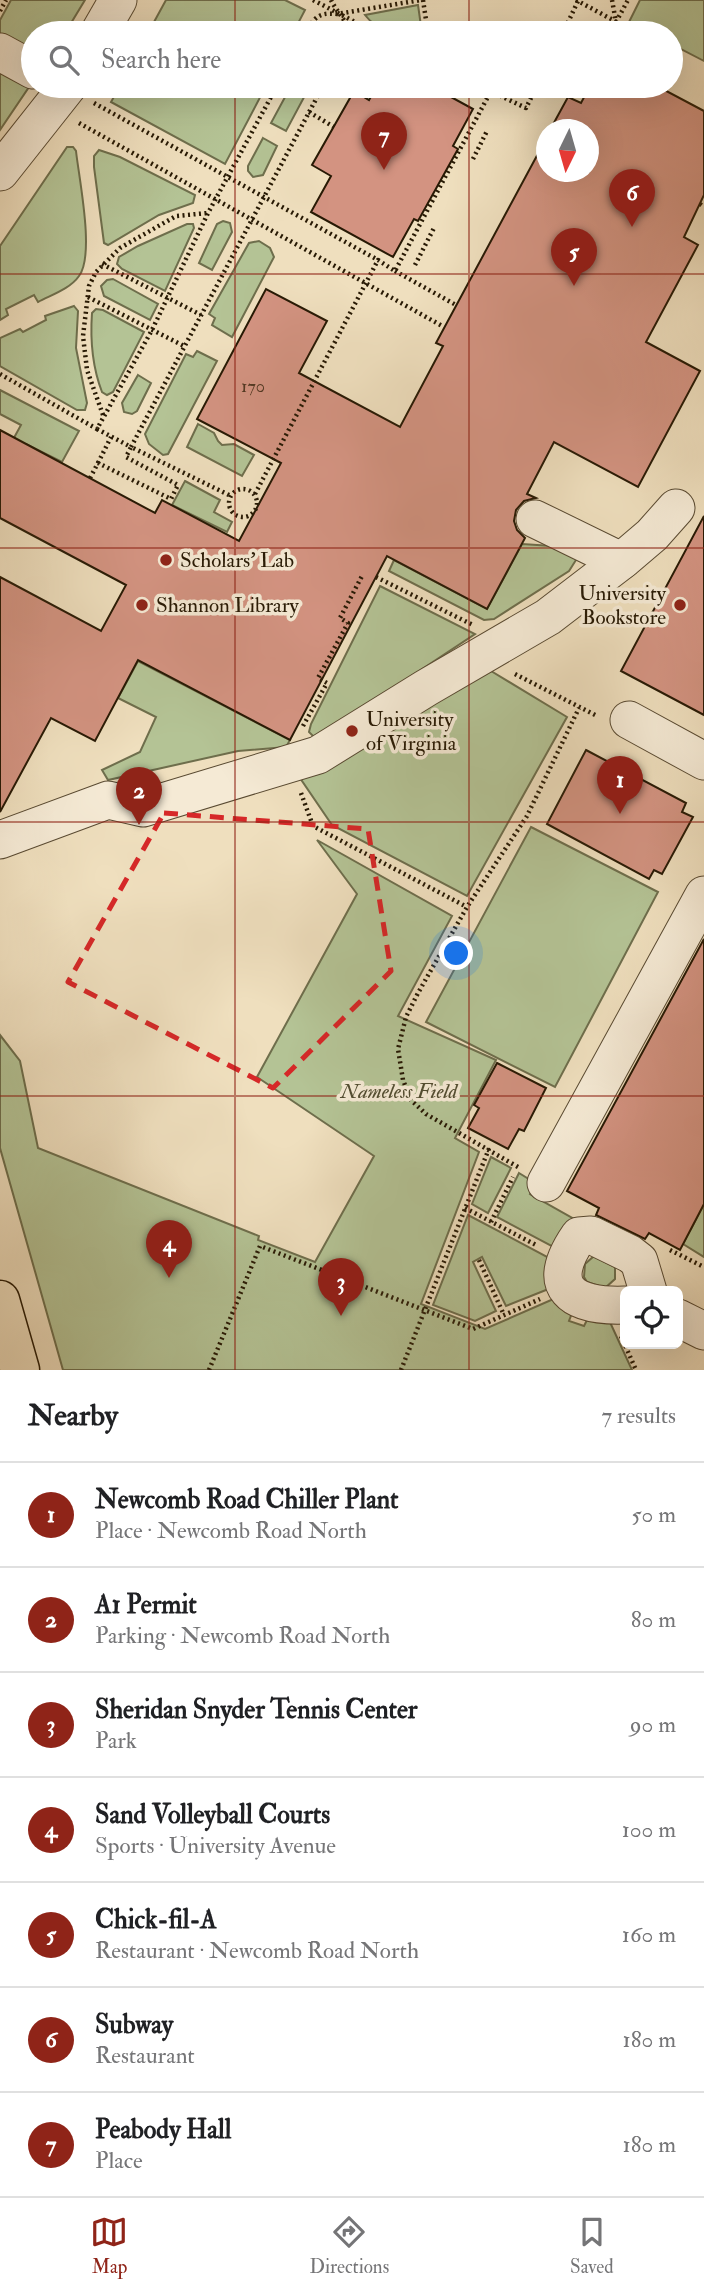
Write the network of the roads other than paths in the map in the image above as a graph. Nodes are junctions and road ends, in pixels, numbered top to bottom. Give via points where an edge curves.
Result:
1 (118, 0) edge
2 (106, 21) edge
3 (0, 52) edge
4 (21, 63) edge
5 (57, 98) edge
6 (0, 172) edge
7 (676, 508) dead end
8 (535, 520) dead end
9 (621, 561) junction
10 (628, 720) dead end
11 (704, 761) edge
12 (0, 840) edge
13 (704, 895) edge
14 (545, 1182) dead end
15 (646, 1286) edge
16 (0, 1300) edge
17 (620, 1305) edge
18 (683, 1320) edge
19 (704, 1331) edge
20 (20, 1370) edge

1 - 2 street
3 - 4 street
5 - 6 street
7 - 9 street
8 - 9 street
9 - 12 street via 548,617 318,755 143,808 108,800
10 - 11 street
13 - 14 street
15 - 17 street via 639,1261 630,1254 591,1236 579,1236 563,1272 567,1289 590,1304
16 - 20 main road
18 - 19 street

